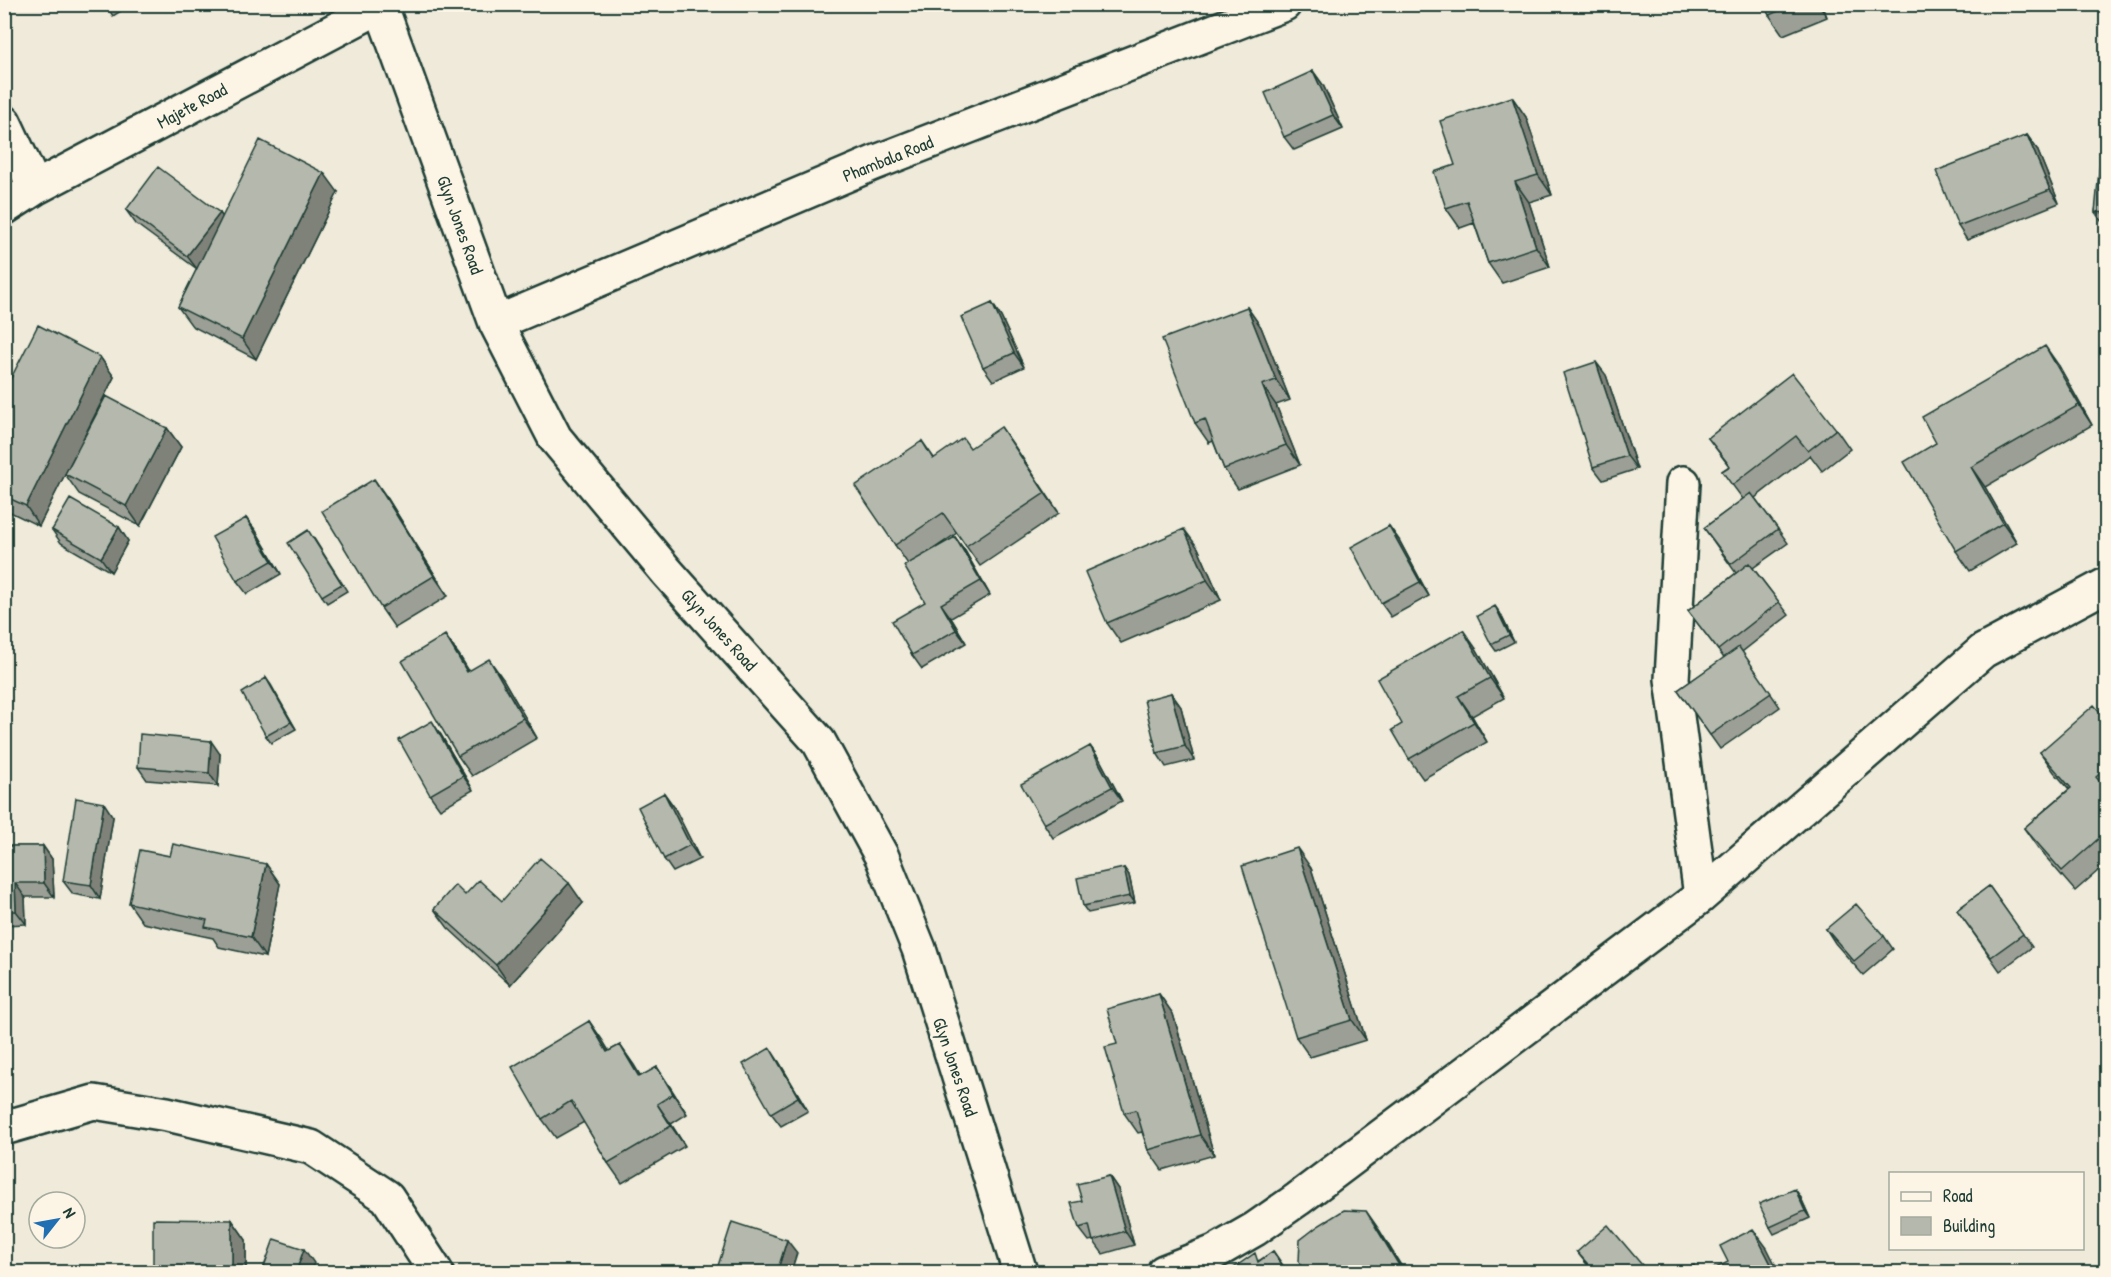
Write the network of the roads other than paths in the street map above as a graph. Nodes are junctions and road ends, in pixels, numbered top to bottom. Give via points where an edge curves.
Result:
1 (381, 5) edge
2 (1267, 8) edge
3 (4, 122) edge
4 (35, 188) junction
5 (4, 208) edge
6 (496, 323) junction
7 (1683, 483) dead end
8 (2106, 585) edge
9 (1701, 896) junction
10 (4, 1128) edge
11 (436, 1272) edge
12 (1020, 1272) edge
13 (1164, 1272) edge

1 - 4 street, Majete Road
1 - 6 street, Glyn Jones Road
2 - 6 street, Phambala Road via 874,163
3 - 4 street
4 - 5 street, Majete Road
6 - 12 street, Glyn Jones Road via 555,438 825,752 882,857 918,949
7 - 9 street via 1672,679
8 - 9 street via 1983,651
9 - 13 street via 1255,1229 1215,1252
10 - 11 street via 94,1102 167,1114 311,1147 387,1197

